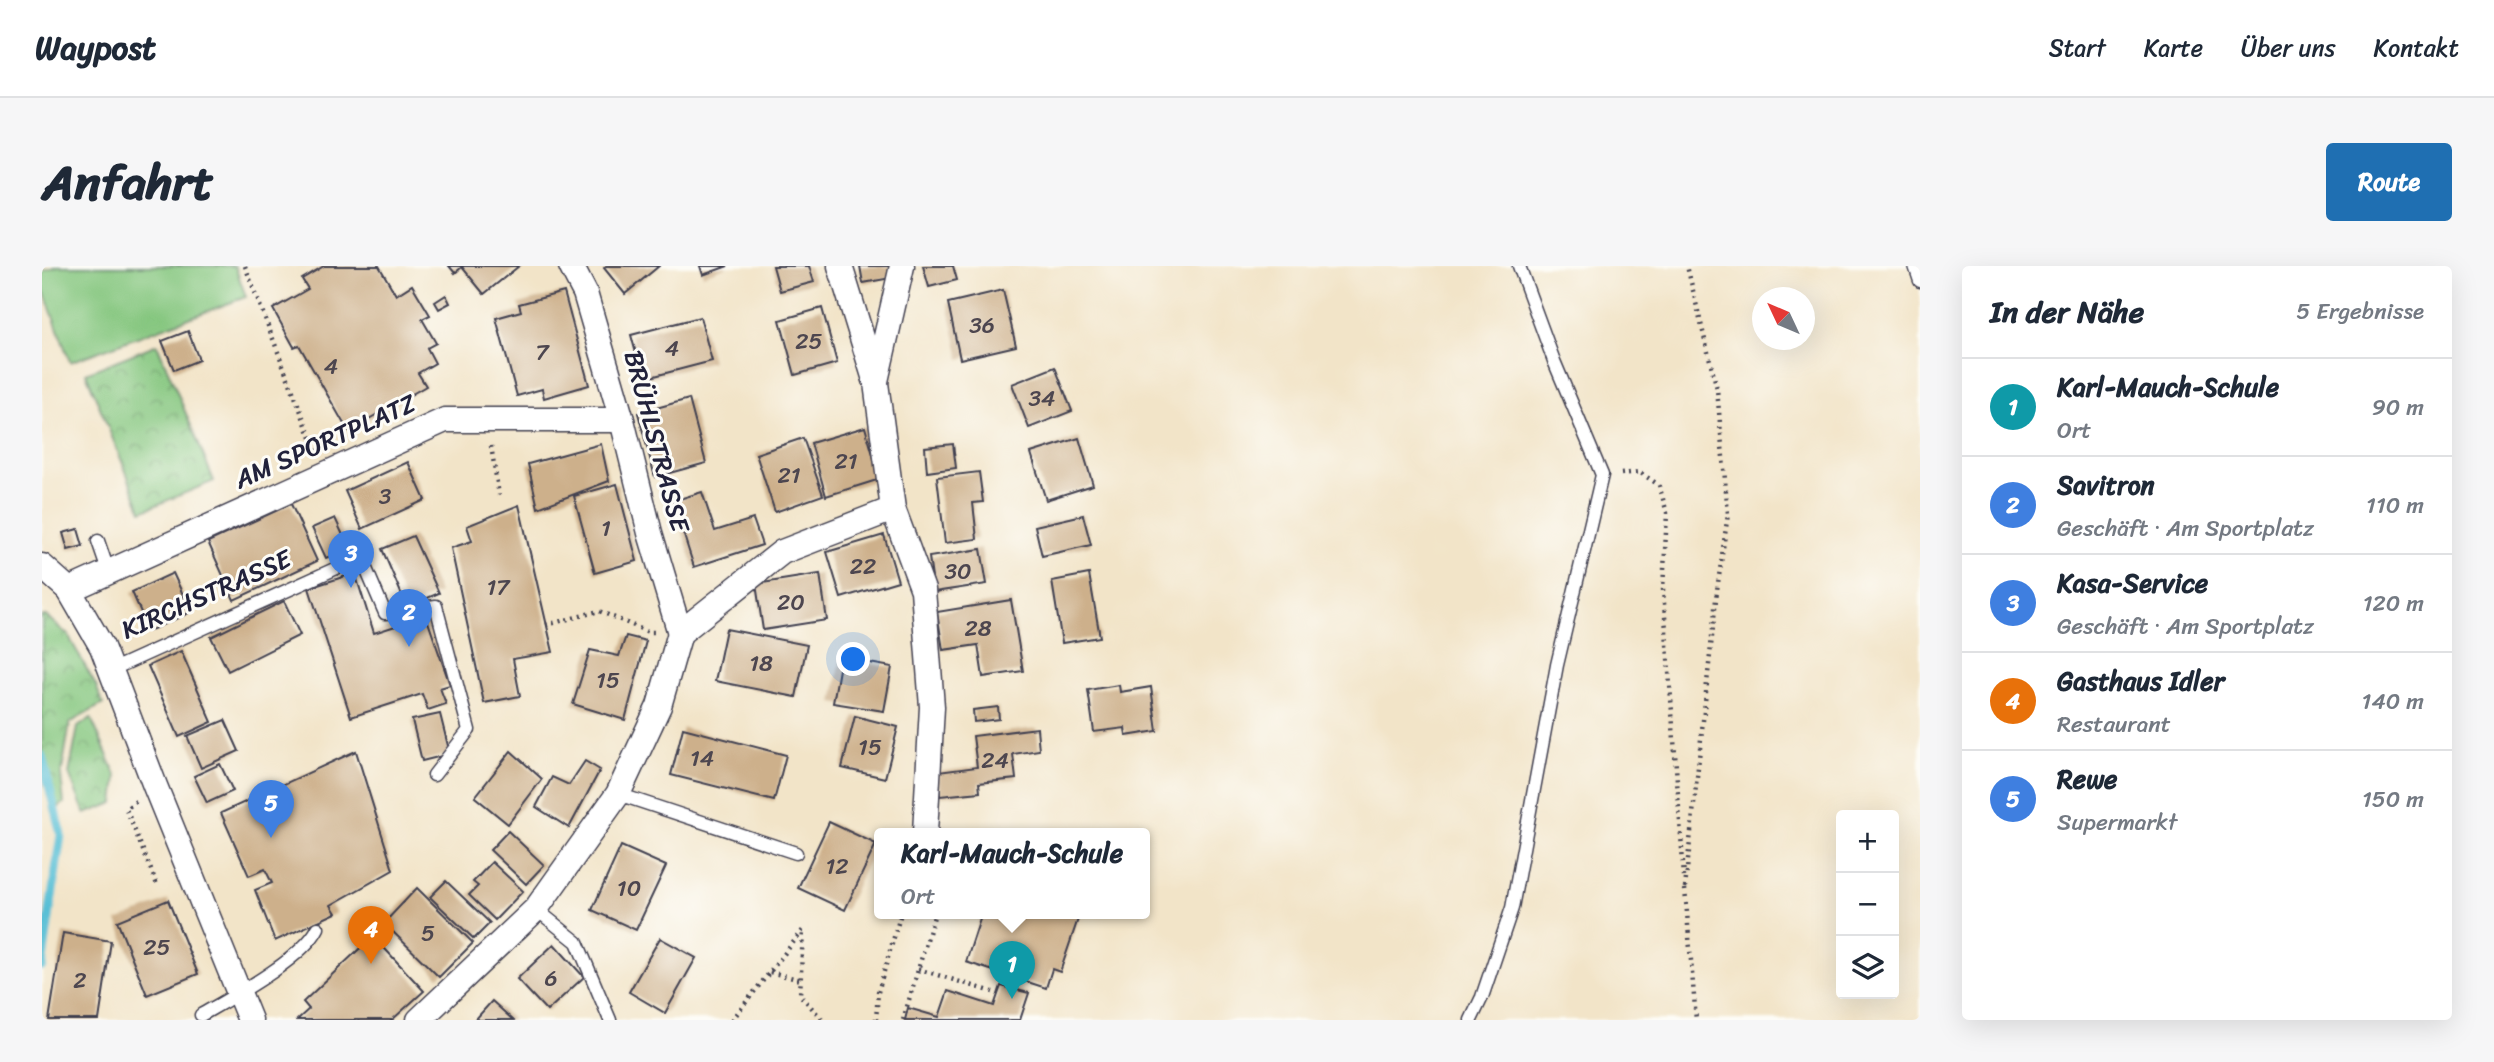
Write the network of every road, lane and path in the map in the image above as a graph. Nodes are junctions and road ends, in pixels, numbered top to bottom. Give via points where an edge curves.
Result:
1 (245, 266) edge
2 (572, 266) edge
3 (841, 266) edge
4 (902, 266) edge
5 (1519, 266) edge
6 (1687, 266) edge
7 (1915, 266) edge
8 (1920, 281) edge
9 (876, 383) junction
10 (622, 420) junction
11 (487, 421) junction
12 (326, 474) junction
13 (1602, 475) junction
14 (499, 495) dead end
15 (893, 509) junction
16 (98, 541) dead end
17 (42, 566) edge
18 (110, 573) junction
19 (68, 590) junction
20 (546, 625) dead end
21 (680, 633) junction
22 (111, 670) junction
23 (434, 775) dead end
24 (155, 786) junction
25 (618, 794) junction
26 (925, 828) edge
27 (796, 853) dead end
28 (158, 887) dead end
29 (1685, 888) junction
30 (536, 909) junction
31 (899, 919) edge
32 (933, 919) edge
33 (318, 928) dead end
34 (918, 969) junction
35 (770, 972) junction
36 (801, 980) junction
37 (993, 992) dead end
38 (240, 993) junction
39 (201, 1015) dead end
40 (250, 1020) edge
41 (419, 1020) edge
42 (610, 1020) edge
43 (732, 1020) edge
44 (823, 1020) edge
45 (876, 1020) edge
46 (902, 1020) edge
47 (1471, 1020) edge
48 (1696, 1020) edge

1 - 12 path
2 - 10 street, BRÜHLSTRASSE
3 - 9 street
4 - 9 street
5 - 13 lane
6 - 29 path via 1717,389 1728,514
7 - 8 lane
9 - 15 street
10 - 11 street, AM SPORTPLATZ
10 - 21 street, BRÜHLSTRASSE
11 - 12 street, AM SPORTPLATZ via 445,420
11 - 14 path
12 - 18 street, AM SPORTPLATZ
13 - 29 path via 1639,472 1658,485 1667,513 1663,589
13 - 47 lane via 1557,665 1512,908
15 - 21 street via 782,552
15 - 26 street via 923,590 932,706
16 - 18 lane
17 - 19 street, KIRCHSTRASSE
18 - 19 street, AM SPORTPLATZ
19 - 22 street, KIRCHSTRASSE
20 - 21 path via 599,611 648,632
21 - 25 street via 659,706
22 - 23 lane, KIRCHSTRASSE via 361,557 385,613 436,606 469,730
22 - 24 street, KIRCHSTRASSE
24 - 28 path via 125,809
24 - 38 street, KIRCHSTRASSE
25 - 27 lane
25 - 30 street
29 - 48 path
30 - 41 street
30 - 42 lane via 577,942
31 - 45 path via 878,992
32 - 34 path
33 - 38 lane via 307,943
34 - 37 path
34 - 46 path
35 - 36 path
35 - 36 path via 803,930
35 - 43 path
36 - 44 path via 800,995
38 - 39 lane
38 - 40 street, KIRCHSTRASSE

